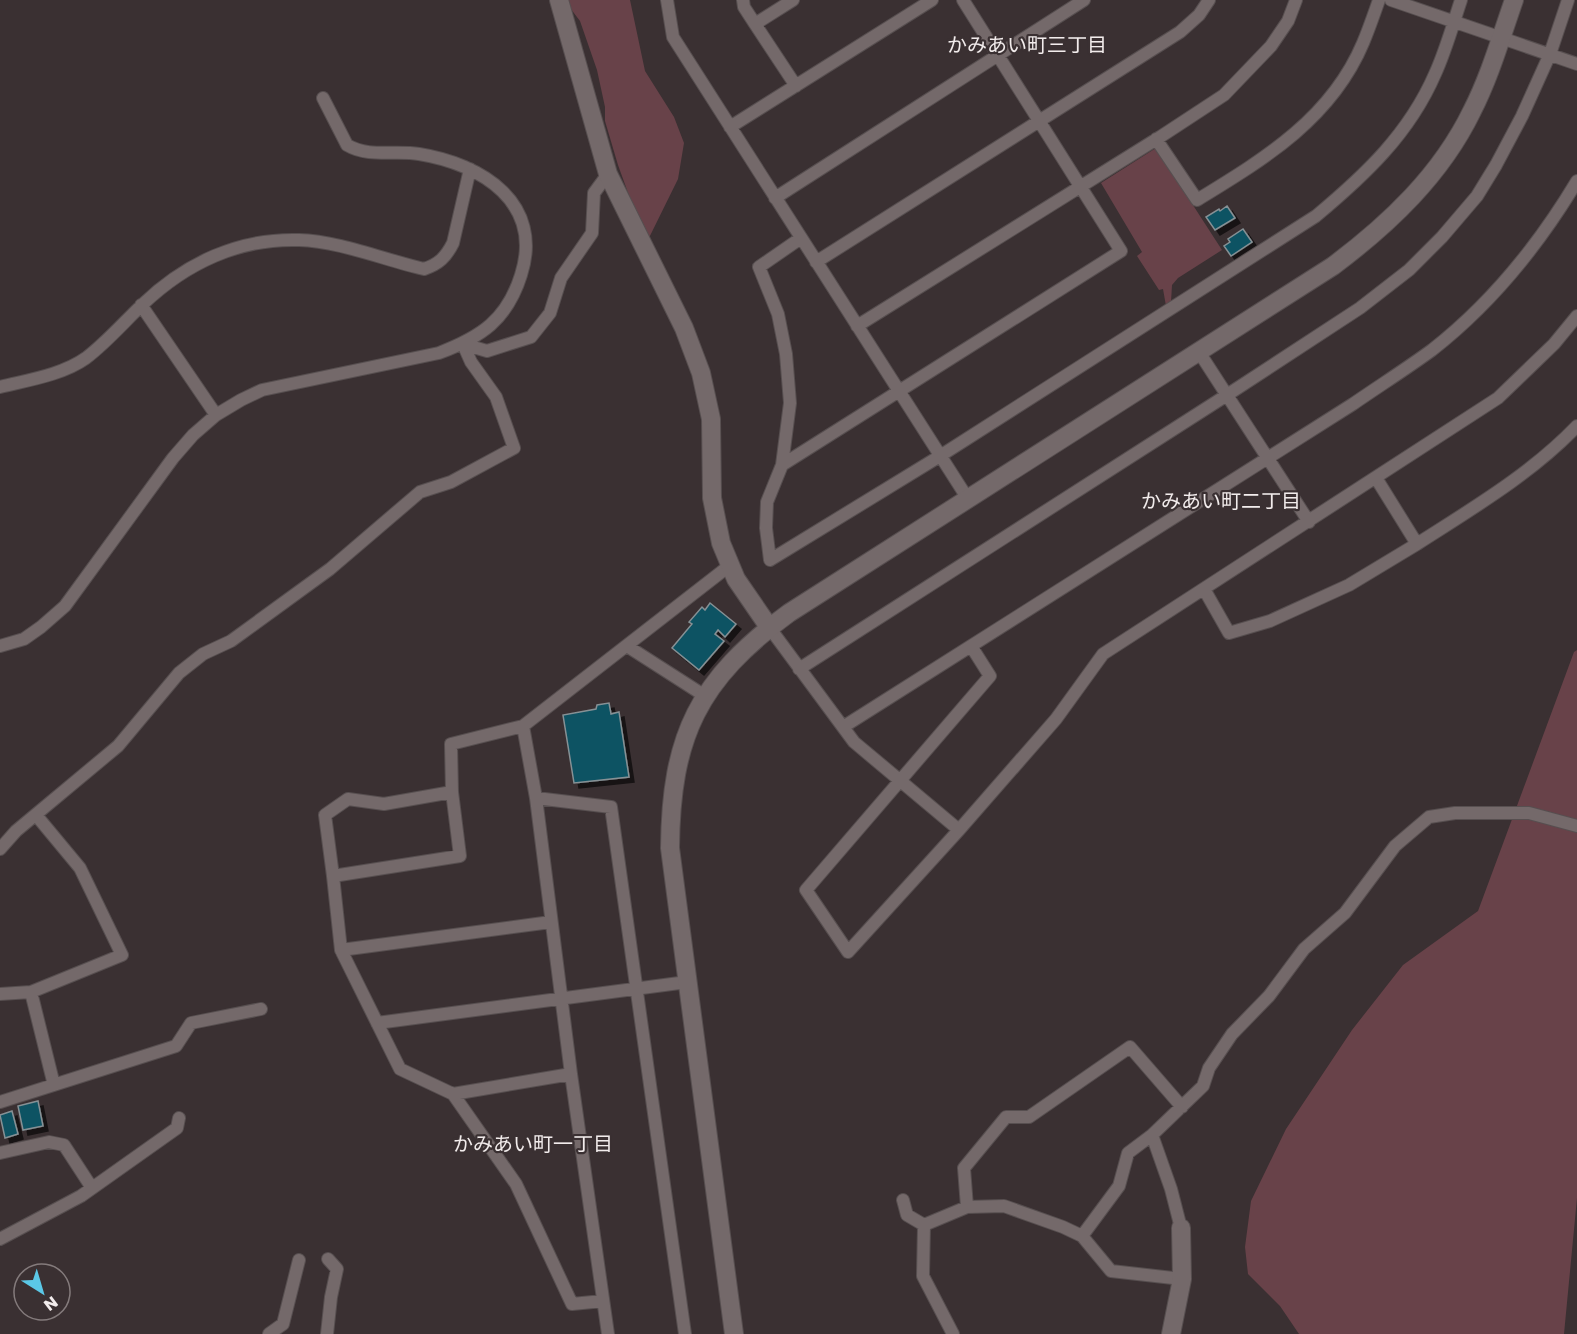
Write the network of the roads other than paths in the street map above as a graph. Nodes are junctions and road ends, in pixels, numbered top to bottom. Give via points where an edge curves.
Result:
1 (559, 0) edge
2 (667, 0) edge
3 (743, 0) edge
4 (793, 0) edge
5 (932, 0) edge
6 (963, 0) edge
7 (1084, 0) edge
8 (1209, 0) edge
9 (1296, 0) edge
10 (1379, 0) edge
11 (1391, 0) edge
12 (1461, 0) edge
13 (1514, 0) edge
14 (1568, 0) edge
15 (1454, 21) junction
16 (755, 24) junction
17 (1501, 37) junction
18 (1550, 54) junction
19 (998, 56) junction
20 (1577, 64) edge
21 (796, 86) junction
22 (323, 98) dead end
23 (1039, 121) junction
24 (730, 127) junction
25 (1156, 139) junction
26 (470, 169) junction
27 (608, 174) junction
28 (1577, 181) edge
29 (1080, 186) junction
30 (776, 198) junction
31 (801, 238) junction
32 (816, 262) junction
33 (141, 305) junction
34 (1577, 316) edge
35 (857, 326) junction
36 (463, 344) junction
37 (1199, 352) junction
38 (0, 387) edge
39 (899, 392) junction
40 (1227, 395) junction
41 (216, 415) junction
42 (1577, 426) edge
43 (940, 456) junction
44 (1268, 458) junction
45 (782, 465) junction
46 (1376, 478) junction
47 (968, 499) junction
48 (1309, 522) junction
49 (1417, 544) junction
50 (729, 566) junction
51 (1204, 589) junction
52 (769, 627) junction
53 (0, 646) edge
54 (627, 646) junction
55 (971, 646) junction
56 (799, 669) junction
57 (705, 696) junction
58 (523, 726) junction
59 (843, 727) junction
60 (901, 781) junction
61 (452, 792) junction
62 (536, 798) junction
63 (36, 815) junction
64 (1577, 826) edge
65 (959, 830) junction
66 (0, 849) edge
67 (333, 876) junction
68 (551, 922) junction
69 (341, 950) junction
70 (687, 982) junction
71 (636, 989) junction
72 (31, 992) junction
73 (0, 994) edge
74 (561, 999) junction
75 (261, 1009) dead end
76 (377, 1023) junction
77 (571, 1074) junction
78 (54, 1085) junction
79 (453, 1094) junction
80 (0, 1102) edge
81 (1182, 1107) junction
82 (179, 1118) dead end
83 (1152, 1135) junction
84 (0, 1153) edge
85 (92, 1188) junction
86 (903, 1200) dead end
87 (967, 1207) junction
88 (924, 1225) junction
89 (1181, 1228) joint
90 (1082, 1236) junction
91 (0, 1239) edge
92 (328, 1259) dead end
93 (299, 1260) dead end
94 (1182, 1279) junction
95 (603, 1301) junction
96 (269, 1334) edge
97 (327, 1334) edge
98 (608, 1334) edge
99 (685, 1334) edge
100 (734, 1334) edge
101 (952, 1334) edge
102 (1171, 1334) edge

1 - 27 street
2 - 24 street via 673,37
3 - 16 street
4 - 16 street
5 - 21 street
6 - 19 street
7 - 19 street
8 - 23 street via 1180,32
9 - 25 street via 1288,21 1248,71 1224,94
10 - 25 street via 1363,45 1338,88 1295,135 1262,160 1197,200
11 - 15 street
12 - 15 street
13 - 17 street
14 - 18 street
15 - 17 street
15 - 43 street via 1435,74 1386,152 1316,216
16 - 21 street
17 - 18 street
17 - 37 street via 1472,113 1417,192 1377,232 1333,266
18 - 20 street
18 - 40 street via 1496,165 1477,196 1442,237 1409,270 1360,308
19 - 23 street
19 - 30 street
21 - 24 street
22 - 26 street via 347,145 354,149 417,153
23 - 29 street
23 - 32 street
24 - 30 street
25 - 29 street
26 - 33 street via 453,243 435,266 424,269 301,240 272,240 238,246 206,259
26 - 36 street via 518,209 528,243 512,301 481,334
27 - 36 street via 594,193 592,232 561,279 550,314 531,337 487,351
27 - 50 street via 684,328 701,373 711,418 714,514
28 - 44 street via 1553,222 1486,302 1432,350
29 - 35 street
29 - 39 street via 1121,250
30 - 31 street
31 - 32 street
31 - 45 street via 759,267 778,314 786,354 790,403
32 - 35 street
33 - 38 street via 78,363
33 - 41 street
34 - 46 street via 1498,398
35 - 39 street
36 - 41 street via 439,353 262,390
36 - 63 street via 496,397 514,448 451,482 420,492 330,569 231,641 203,654 179,673 118,746
37 - 40 street
37 - 47 street
39 - 43 street
39 - 45 street
40 - 44 street
40 - 56 street
41 - 53 street via 173,458 65,606 24,639
42 - 49 street via 1557,448 1494,495
43 - 45 street via 770,560 767,502
43 - 47 street
44 - 48 street
44 - 55 street
46 - 48 street
46 - 49 street
47 - 52 street
48 - 51 street
49 - 51 street via 1350,585 1270,621 1229,633
50 - 52 street
50 - 54 street
51 - 65 street via 1103,654 1056,719
52 - 56 street
52 - 57 street via 726,668
54 - 57 street
54 - 58 street
55 - 59 street
55 - 60 street via 990,676
56 - 59 street
57 - 70 street via 679,753 670,820 672,872
58 - 61 street via 451,744
58 - 62 street
59 - 60 street via 854,742
60 - 65 street
60 - 65 street via 806,890 848,952
61 - 67 street via 460,856
61 - 67 street via 384,804 348,799 325,815
62 - 68 street
62 - 71 street via 611,807
63 - 66 street
63 - 72 street via 80,868 122,955
64 - 81 street via 1529,813 1429,817 1395,846 1345,913 1304,949 1269,996 1232,1034 1209,1068 1203,1086
67 - 69 street
68 - 69 street
68 - 74 street
69 - 76 street
70 - 71 street
70 - 100 street
71 - 74 street
71 - 99 street
72 - 73 street
72 - 78 street
74 - 76 street
74 - 77 street
75 - 78 street via 190,1023 176,1047
76 - 79 street via 400,1069
77 - 79 street
77 - 95 street
78 - 80 street
79 - 95 street via 516,1184 572,1304
81 - 83 street
81 - 87 street via 1130,1047 1029,1118 1006,1116 964,1168
82 - 85 street via 177,1128
83 - 89 street
83 - 90 street via 1128,1153 1119,1186
84 - 85 street via 49,1142 64,1145
85 - 91 street
86 - 88 street via 907,1215
87 - 88 street
87 - 90 street via 1004,1206
88 - 101 street via 923,1276
89 - 94 street
90 - 94 street via 1111,1271
92 - 97 street via 337,1269
93 - 96 street via 283,1324
94 - 102 street
95 - 98 street

